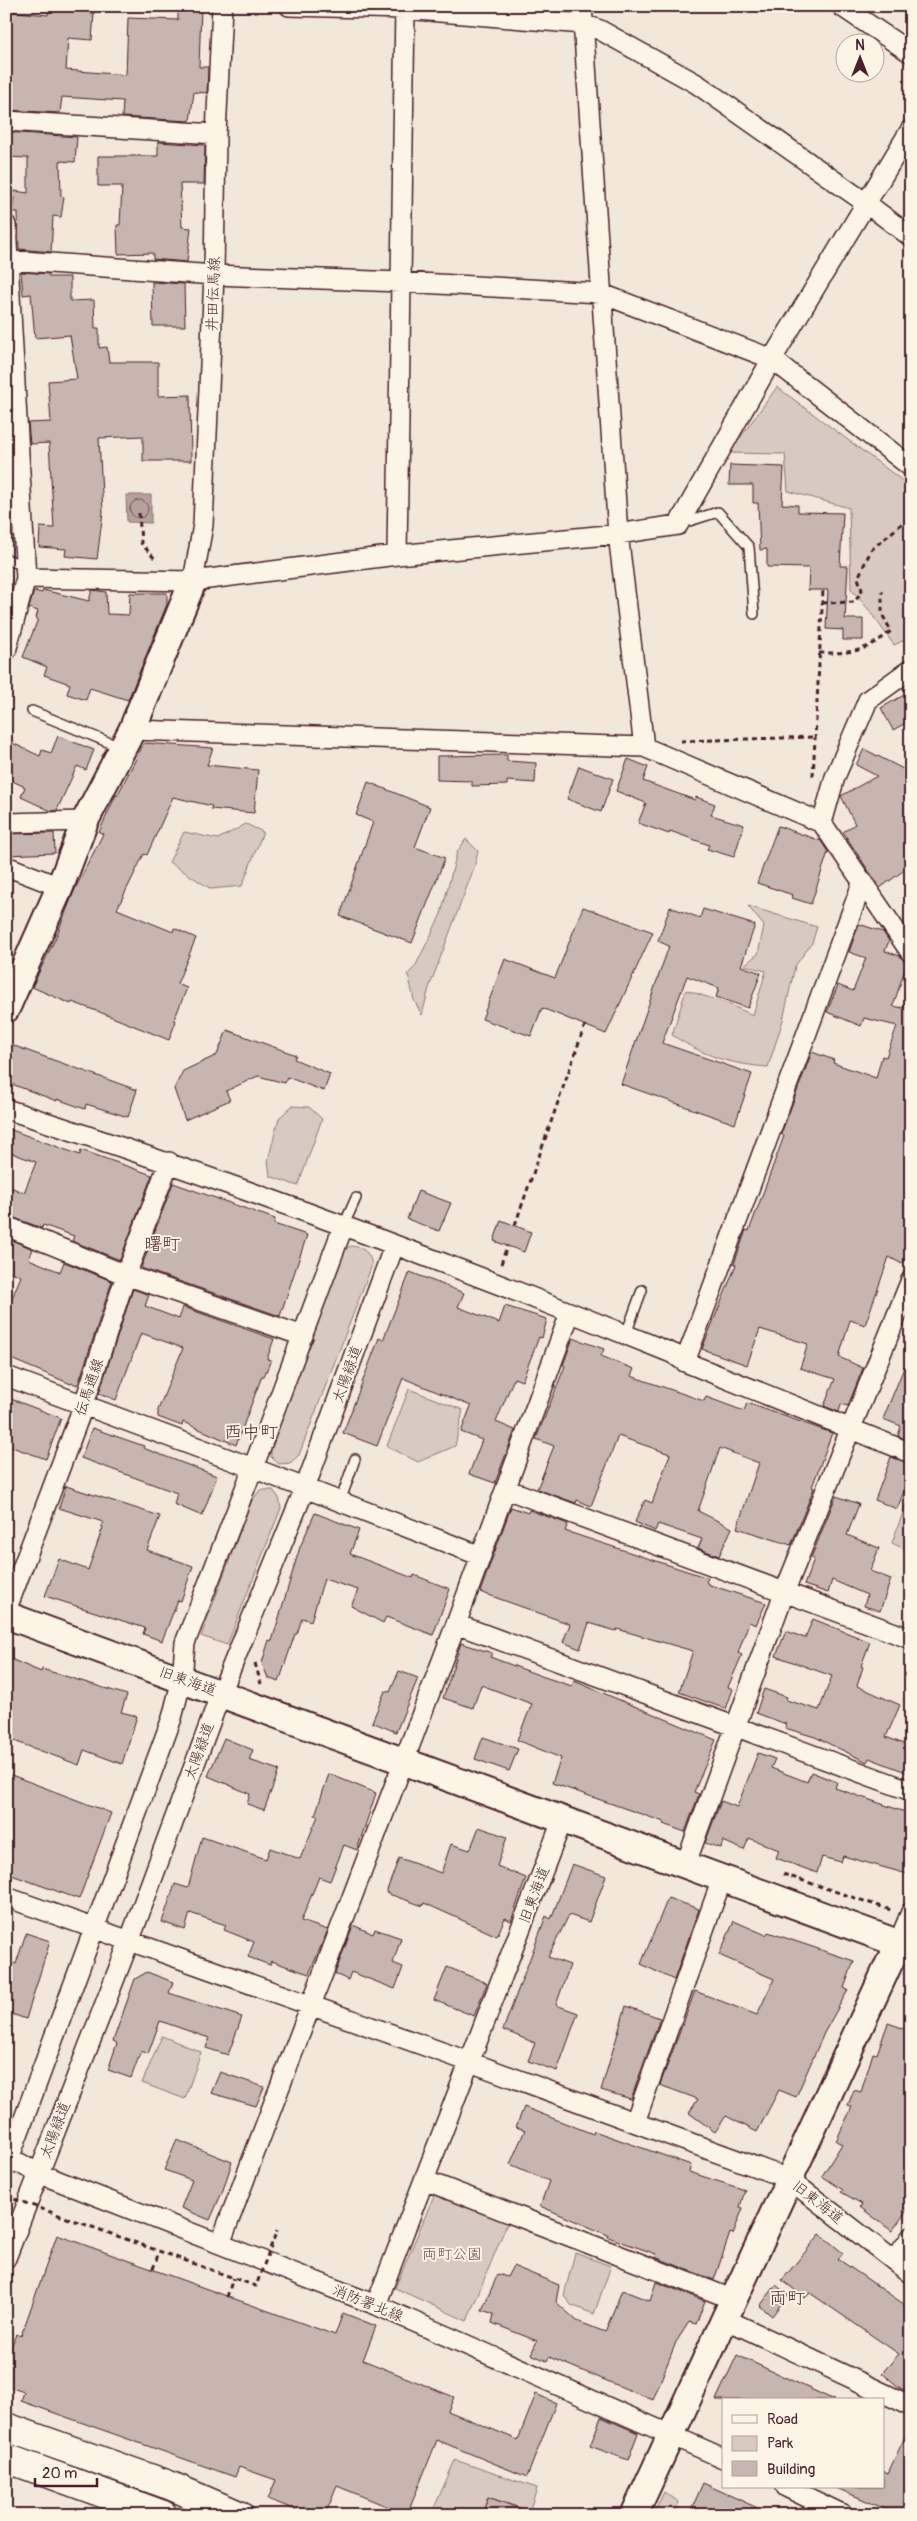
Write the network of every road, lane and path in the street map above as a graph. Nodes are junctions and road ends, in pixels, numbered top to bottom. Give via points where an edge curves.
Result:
1 (222, 6) edge
2 (289, 6) edge
3 (841, 6) edge
4 (405, 8) edge
5 (583, 15) edge
6 (911, 53) edge
7 (6, 121) edge
8 (911, 128) edge
9 (216, 134) junction
10 (866, 203) junction
11 (6, 225) edge
12 (911, 237) edge
13 (9, 260) junction
14 (214, 275) junction
15 (401, 282) junction
16 (600, 293) junction
17 (772, 359) junction
18 (10, 381) edge
19 (911, 467) edge
20 (139, 513) dead end
21 (911, 516) edge
22 (678, 525) junction
23 (618, 534) junction
24 (398, 554) junction
25 (6, 559) edge
26 (26, 572) junction
27 (162, 580) junction
28 (193, 581) junction
29 (823, 590) dead end
30 (882, 591) dead end
31 (822, 603) junction
32 (754, 614) dead end
33 (6, 650) edge
34 (819, 653) junction
35 (911, 669) edge
36 (32, 711) dead end
37 (815, 737) junction
38 (127, 739) junction
39 (676, 742) dead end
40 (644, 746) junction
41 (812, 769) dead end
42 (85, 821) junction
43 (6, 822) edge
44 (822, 823) junction
45 (6, 866) edge
46 (863, 881) junction
47 (60, 888) junction
48 (911, 953) edge
49 (9, 996) edge
50 (585, 1025) dead end
51 (6, 1108) edge
52 (169, 1162) junction
53 (356, 1198) dead end
54 (515, 1225) dead end
55 (6, 1226) edge
56 (343, 1227) junction
57 (394, 1246) junction
58 (126, 1275) junction
59 (911, 1280) edge
60 (642, 1290) dead end
61 (570, 1313) junction
62 (626, 1334) junction
63 (303, 1336) junction
64 (685, 1362) junction
65 (6, 1376) edge
66 (84, 1404) junction
67 (851, 1428) junction
68 (911, 1453) edge
69 (355, 1459) dead end
70 (254, 1468) junction
71 (305, 1488) junction
72 (506, 1489) junction
73 (340, 1502) junction
74 (481, 1556) junction
75 (784, 1593) junction
76 (6, 1611) edge
77 (6, 1615) edge
78 (456, 1624) junction
79 (911, 1639) edge
80 (182, 1679) junction
81 (221, 1693) junction
82 (737, 1728) junction
83 (403, 1762) junction
84 (911, 1791) edge
85 (562, 1821) junction
86 (684, 1866) junction
87 (722, 1879) junction
88 (6, 1898) edge
89 (911, 1912) edge
90 (94, 1929) junction
91 (128, 1942) junction
92 (904, 1946) edge
93 (310, 2006) junction
94 (470, 2062) junction
95 (635, 2122) junction
96 (7, 2160) edge
97 (38, 2173) junction
98 (424, 2180) junction
99 (789, 2180) junction
100 (6, 2196) edge
101 (277, 2230) dead end
102 (911, 2237) edge
103 (220, 2244) junction
104 (159, 2252) junction
105 (6, 2258) edge
106 (894, 2261) junction
107 (153, 2269) dead end
108 (911, 2274) edge
109 (233, 2278) junction
110 (227, 2297) dead end
111 (376, 2305) junction
112 (728, 2308) junction
113 (911, 2406) edge
114 (6, 2426) edge
115 (672, 2433) junction
116 (6, 2458) edge
117 (722, 2458) edge
118 (788, 2488) edge
119 (163, 2515) edge
120 (238, 2515) edge
121 (634, 2515) edge
122 (844, 2515) edge

1 - 9 street, 井田伝馬線
2 - 4 street
3 - 6 street
4 - 5 street
4 - 15 street
5 - 10 street via 600,30 698,84
5 - 16 street
7 - 9 street
8 - 10 street
9 - 14 street, 井田伝馬線
10 - 12 street
10 - 17 street
11 - 13 street
13 - 14 street
13 - 18 street
14 - 15 street
14 - 28 street, 井田伝馬線 via 202,526
15 - 16 street
15 - 24 street
16 - 17 street
16 - 23 street
17 - 19 street
17 - 22 street
18 - 26 street
20 - 27 path via 141,543 161,566
21 - 31 path via 870,550 858,578 862,590 855,602
22 - 23 street
22 - 32 lane via 718,512 749,547
23 - 24 street
23 - 40 street
24 - 28 street
25 - 26 lane
26 - 27 street
26 - 33 street
27 - 28 street
28 - 38 street
29 - 31 path
30 - 34 path via 882,614 891,632 853,654
31 - 34 path
34 - 37 path
35 - 44 street via 868,700 835,777
36 - 38 lane
37 - 39 path
37 - 41 path
38 - 40 street
38 - 42 street
40 - 44 street
42 - 43 street
42 - 47 street
44 - 46 street
45 - 47 street
46 - 48 street
46 - 64 street
47 - 49 street
50 - 54 path
51 - 52 street
52 - 56 street
52 - 58 street, 伝馬通線
53 - 56 lane
55 - 58 street
56 - 57 street
56 - 63 street
57 - 61 street
57 - 71 street, 太陽緑道
58 - 63 street
58 - 66 street, 伝馬通線
59 - 67 street
60 - 62 lane
61 - 62 street
61 - 72 street
62 - 64 street via 674,1354
63 - 70 street
64 - 67 street
65 - 66 street
66 - 70 street
66 - 76 street, 伝馬通線
67 - 68 street
67 - 75 street
69 - 73 lane
70 - 71 street
70 - 80 street via 185,1643
71 - 73 street
71 - 81 street, 太陽緑道
72 - 74 street
72 - 75 street
73 - 74 street
74 - 78 street
75 - 79 street
75 - 82 street
77 - 80 street, 旧東海道
78 - 82 street
78 - 83 street
80 - 81 street, 旧東海道
80 - 90 street via 172,1718
81 - 83 street, 旧東海道
81 - 91 street, 太陽緑道
82 - 84 street
82 - 86 street
83 - 85 street, 旧東海道
83 - 93 street
85 - 86 street
85 - 94 street, 旧東海道
86 - 87 street
87 - 92 street
87 - 95 street
88 - 90 street
89 - 92 street
90 - 91 street
90 - 96 street
91 - 93 street
91 - 97 street, 太陽緑道
92 - 99 street
93 - 94 street
93 - 103 street
94 - 95 street, 旧東海道
94 - 98 street
95 - 99 street, 旧東海道
96 - 97 street, 消防署北線
97 - 103 street, 消防署北線
97 - 105 street, 太陽緑道
98 - 111 street
98 - 112 street
99 - 106 street, 旧東海道
99 - 112 street
100 - 104 path, bridge
101 - 109 path, bridge via 256,2286
102 - 106 street
103 - 111 street, 消防署北線
104 - 107 path
104 - 109 path, bridge
106 - 108 street, 旧東海道
109 - 110 path
111 - 115 street, 消防署北線
112 - 113 street
112 - 115 street
114 - 120 highway via 168,2485
115 - 117 street, 消防署北線
115 - 121 street
116 - 119 highway
118 - 122 street

